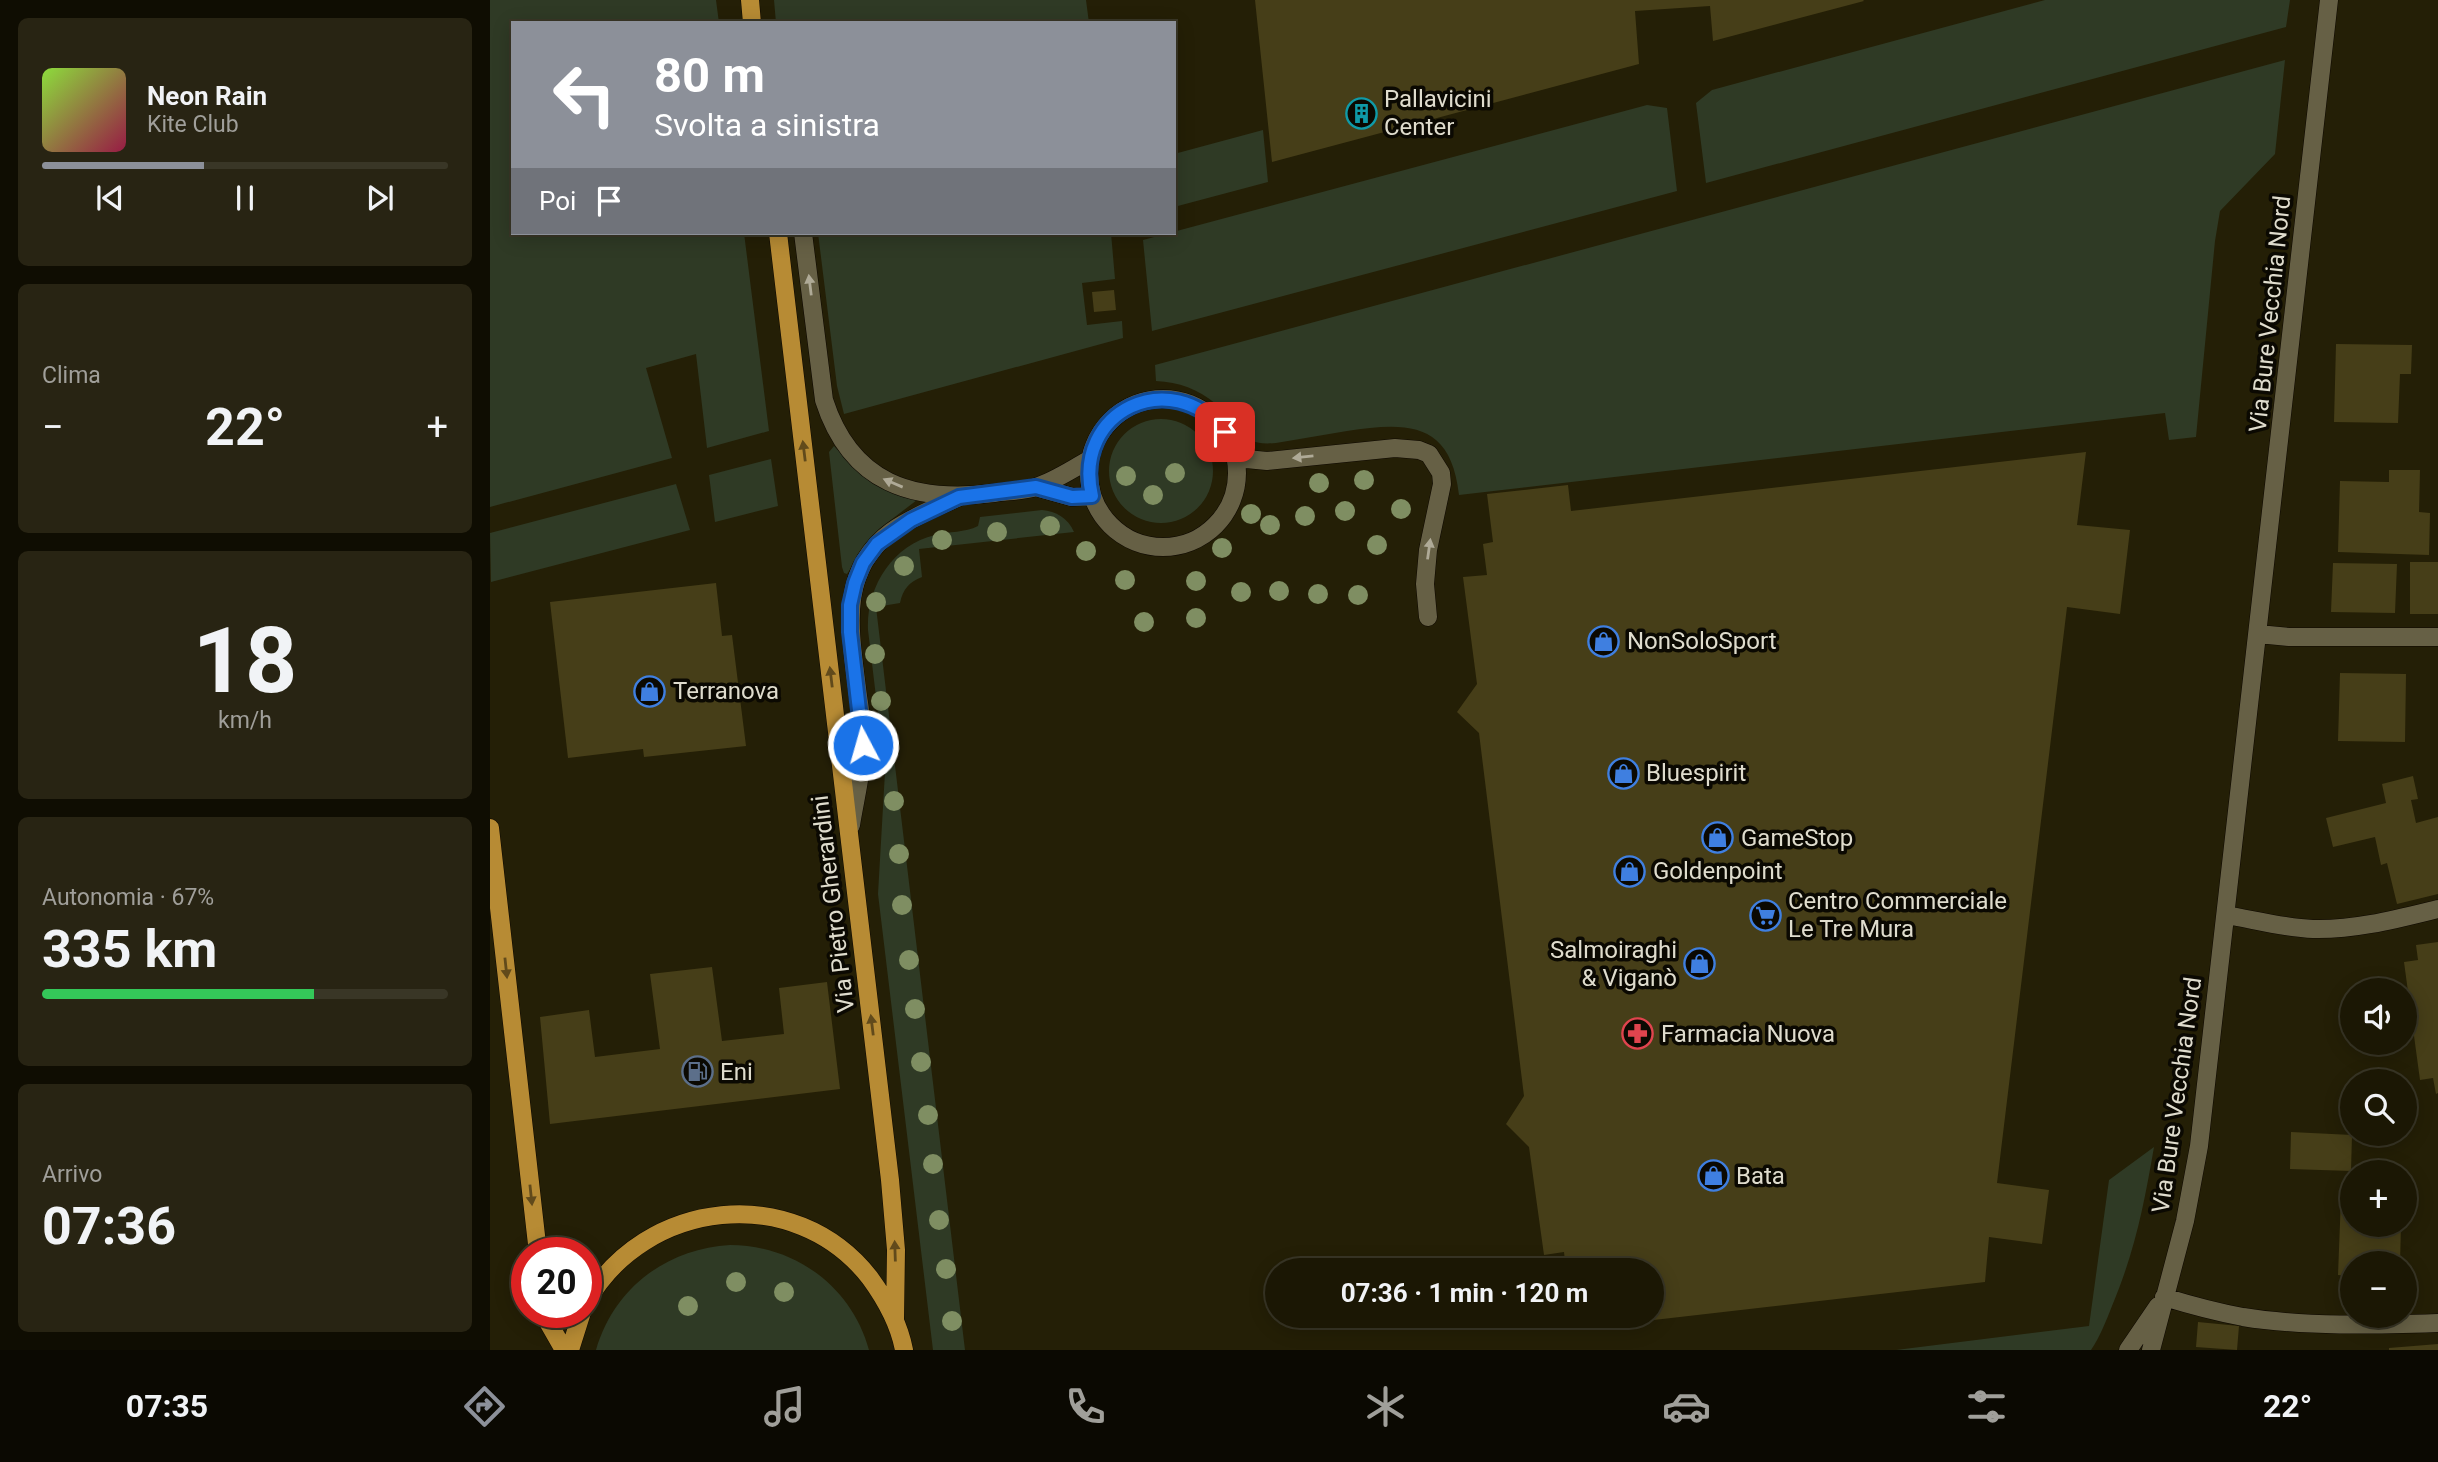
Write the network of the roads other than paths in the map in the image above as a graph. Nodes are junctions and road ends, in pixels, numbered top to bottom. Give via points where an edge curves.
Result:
1 (750, 0) edge
2 (2329, 0) edge
3 (752, 21) edge
4 (778, 235) edge
5 (803, 235) edge
6 (1236, 458) junction
7 (1089, 460) junction
8 (1036, 487) junction
9 (1092, 496) junction
10 (959, 497) junction
11 (1428, 617) dead end
12 (2258, 634) junction
13 (2438, 637) edge
14 (490, 828) edge
15 (850, 832) junction
16 (2438, 909) edge
17 (2226, 915) junction
18 (536, 1237) edge
19 (602, 1279) edge
20 (2164, 1297) junction
21 (895, 1320) junction
22 (2438, 1322) edge
23 (551, 1328) edge
24 (577, 1328) edge
25 (564, 1350) edge
26 (570, 1350) edge
27 (904, 1350) edge
28 (2128, 1350) edge
29 (2151, 1350) edge

1 - 3 main road
2 - 12 street, Via Bure Vecchia Nord
15 -> 4 main road, Via Pietro Gherardini
10 -> 5 street via 909,490 883,479 857,458 834,428 824,400
6 - 7 street via 1216,421 1192,405 1164,399 1136,404 1110,420
6 - 9 street via 1235,490 1222,518 1184,544 1156,547 1131,540 1110,525
11 -> 6 street via 1428,550 1442,484 1429,454 1395,448 1267,461
7 - 8 street
7 - 9 street
8 - 9 street via 1072,497
8 - 10 street
10 - 15 street via 911,520 877,544 855,583 850,632 863,745
12 - 13 street
12 - 17 street, Via Bure Vecchia Nord
14 -> 18 main road
21 -> 15 main road, Via Pietro Gherardini via 896,1250
16 - 17 street via 2330,929
17 - 20 street, Via Bure Vecchia Nord via 2195,1171
19 - 21 main road via 625,1255 666,1229 703,1217 762,1215 790,1222 842,1250 864,1270
20 - 22 street via 2219,1312 2283,1321
20 - 28 street
20 - 29 street, Via Bure Vecchia Nord
21 - 27 main road
23 - 25 main road
24 - 26 main road

